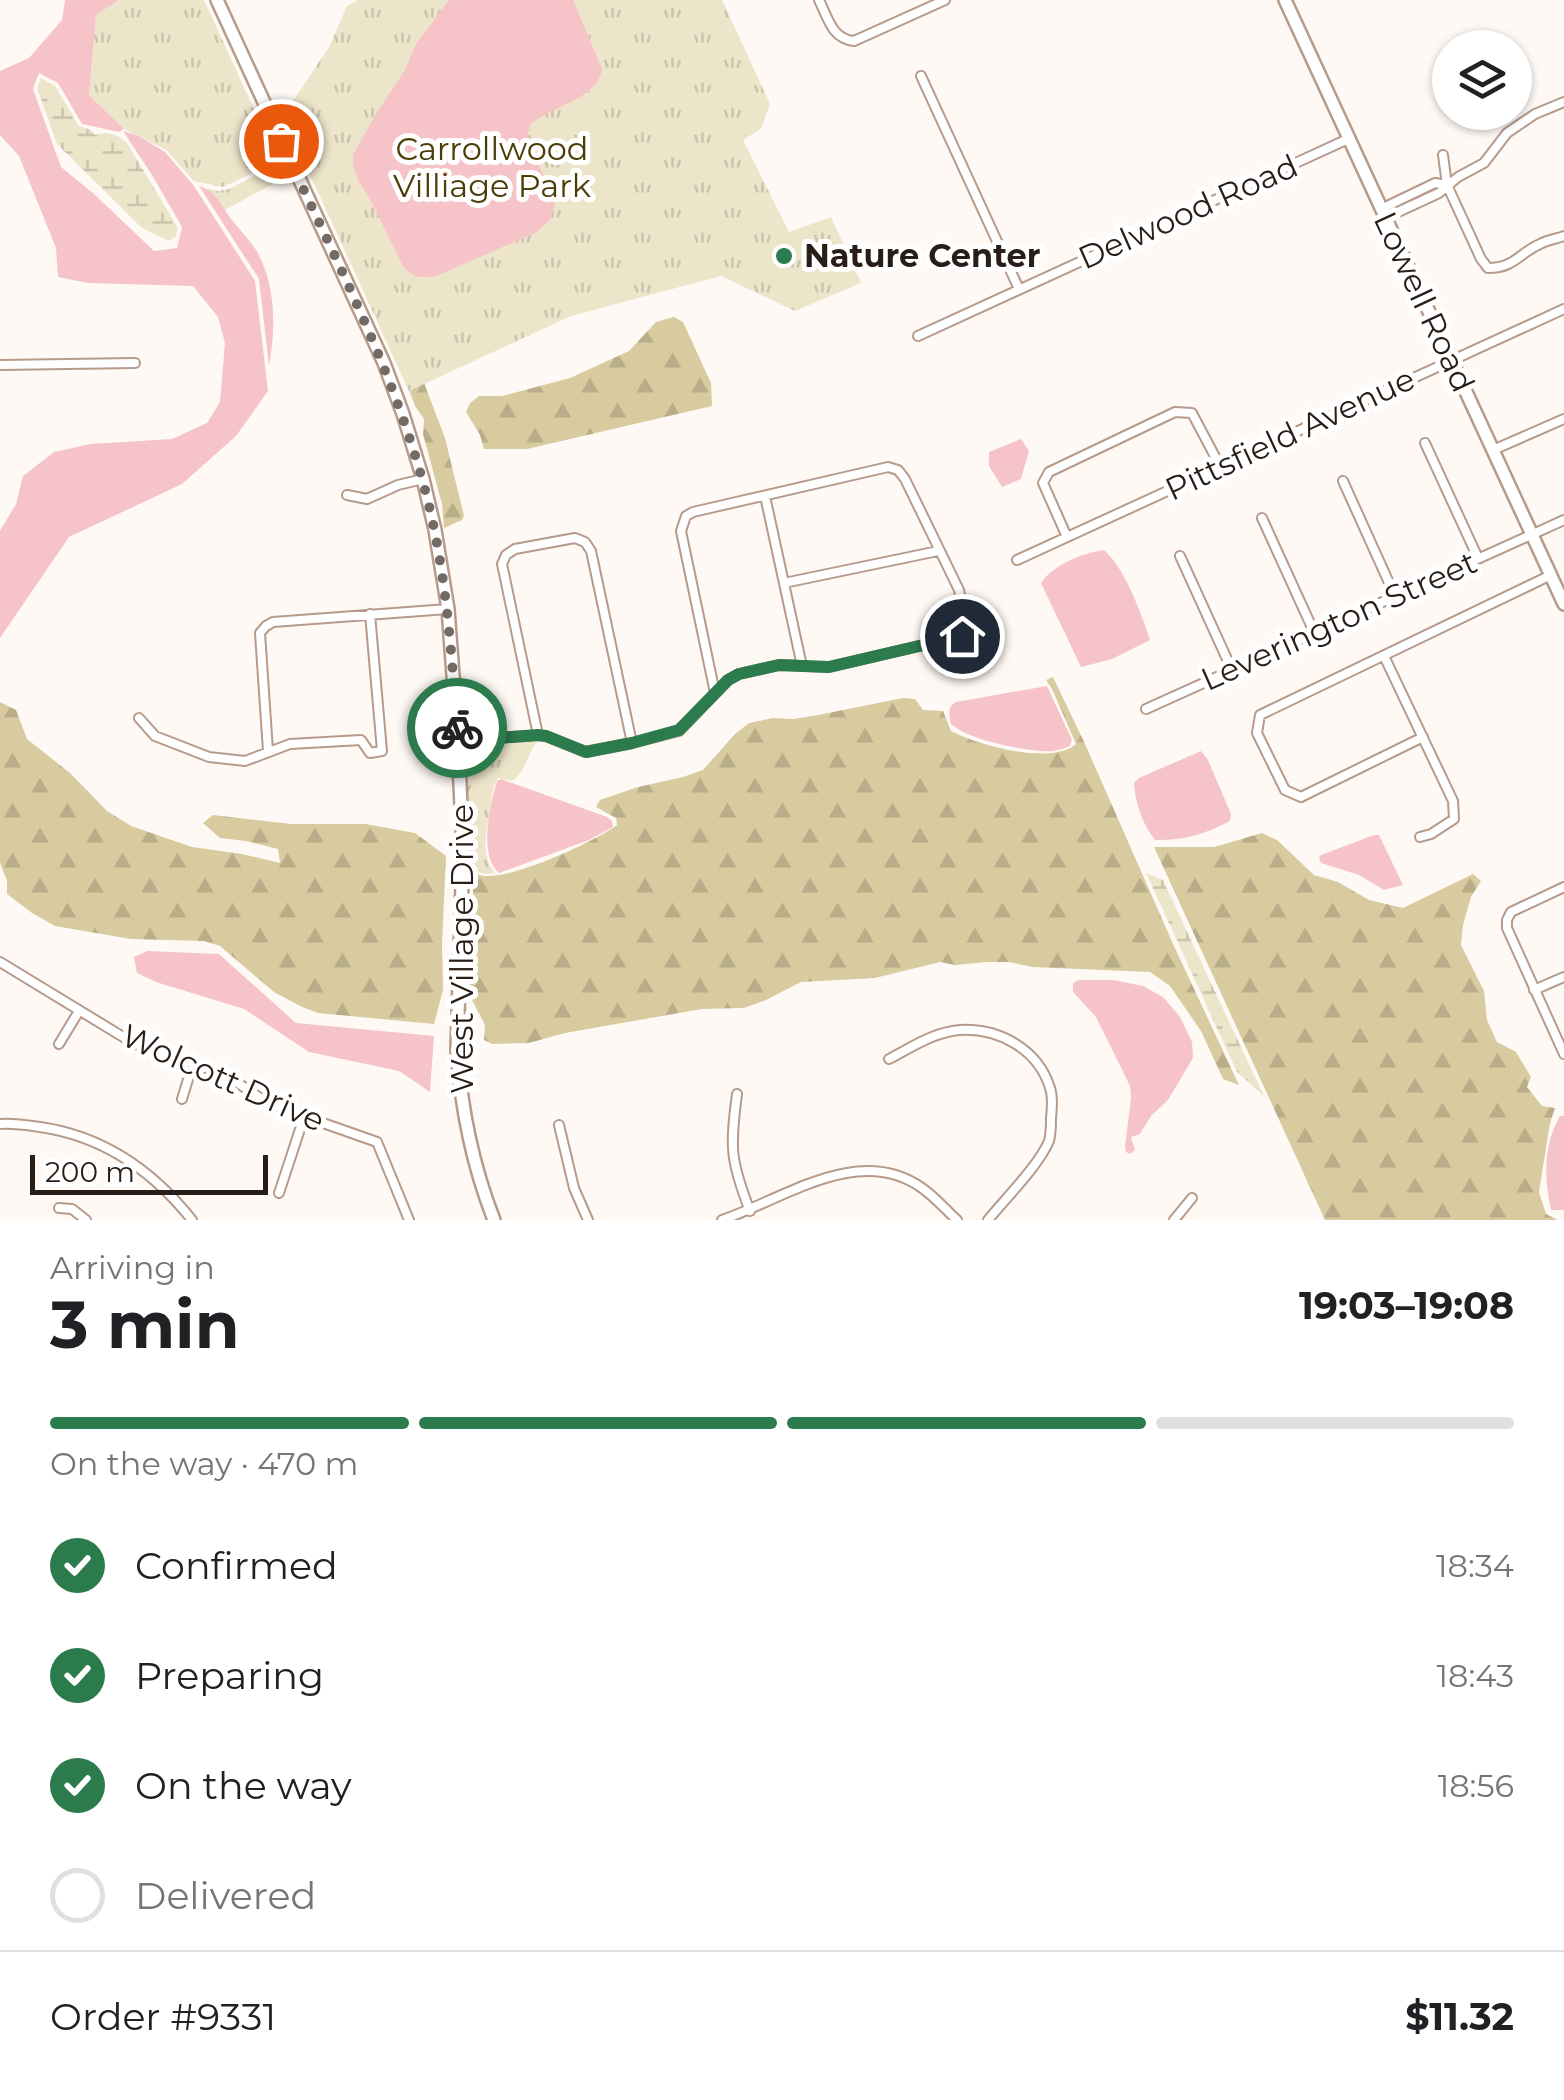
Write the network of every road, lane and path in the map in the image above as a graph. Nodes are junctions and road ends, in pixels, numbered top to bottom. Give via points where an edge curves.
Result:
1 (217, 0) edge
2 (820, 0) edge
3 (918, 0) edge
4 (945, 0) edge
5 (1285, 0) edge
6 (922, 10) junction
7 (921, 76) dead end
8 (1564, 102) edge
9 (1348, 139) junction
10 (1442, 154) dead end
11 (1447, 185) junction
12 (1383, 213) junction
13 (1564, 236) edge
14 (1018, 289) junction
15 (1564, 309) edge
16 (918, 336) dead end
17 (1450, 360) junction
18 (135, 362) dead end
19 (0, 364) edge
20 (1564, 419) edge
21 (1426, 443) dead end
22 (1493, 450) junction
23 (1220, 466) junction
24 (422, 480) junction
25 (1343, 481) dead end
26 (348, 495) dead end
27 (764, 496) junction
28 (1262, 518) dead end
29 (1564, 520) edge
30 (1532, 535) junction
31 (1067, 536) junction
32 (938, 551) junction
33 (1180, 556) dead end
34 (1478, 558) junction
35 (1018, 560) dead end
36 (1551, 575) junction
37 (784, 583) junction
38 (1395, 596) junction
39 (1564, 604) edge
40 (448, 609) junction
41 (370, 614) junction
42 (1314, 632) junction
43 (1384, 656) junction
44 (802, 666) junction
45 (1232, 670) junction
46 (715, 693) junction
47 (1146, 709) dead end
48 (139, 718) dead end
49 (538, 735) junction
50 (1423, 737) junction
51 (458, 741) junction
52 (632, 743) junction
53 (268, 751) junction
54 (1420, 837) dead end
55 (1564, 887) edge
56 (0, 962) edge
57 (1564, 977) edge
58 (1534, 990) junction
59 (79, 1011) junction
60 (59, 1044) dead end
61 (1564, 1054) edge
62 (889, 1059) dead end
63 (193, 1063) junction
64 (737, 1094) dead end
65 (182, 1100) dead end
66 (304, 1117) junction
67 (0, 1124) edge
68 (560, 1125) dead end
69 (280, 1193) dead end
70 (1192, 1198) dead end
71 (59, 1208) dead end
72 (750, 1210) junction
73 (489, 1219) edge
74 (86, 1220) edge
75 (192, 1220) edge
76 (410, 1220) edge
77 (588, 1220) edge
78 (722, 1220) edge
79 (957, 1220) edge
80 (988, 1220) edge
81 (1174, 1220) edge

1 - 24 street, West Village Drive via 384,363
2 - 6 street via 834,31 854,42
3 - 6 street
4 - 6 street
5 - 9 street, Lowell Road
7 - 14 street
8 - 11 street via 1507,133 1484,163
9 - 12 street, Lowell Road
9 - 14 street, Delwood Road
10 - 11 street
11 - 12 street via 1435,183
11 - 13 street via 1488,268 1502,268
12 - 17 street, Lowell Road
14 - 16 street, Delwood Road
15 - 17 street, Pittsfield Avenue
17 - 22 street, Lowell Road
17 - 23 street, Pittsfield Avenue
18 - 19 street
20 - 22 street
21 - 34 street
22 - 30 street, Lowell Road
23 - 31 street, Pittsfield Avenue
23 - 31 street via 1192,413 1155,421 1049,472 1043,482
24 - 26 street via 366,499
24 - 40 street, West Village Drive
25 - 38 street
27 - 32 street via 898,470
27 - 37 street
27 - 46 street via 692,512 681,531
28 - 42 street
29 - 30 street, Leverington Street
30 - 34 street, Leverington Street
30 - 36 street, Lowell Road
31 - 35 street, Pittsfield Avenue
32 - 37 street
32 - 44 street via 959,590 962,636 829,667
33 - 45 street
34 - 38 street, Leverington Street
36 - 39 street, Lowell Road
36 - 43 street
37 - 44 street
38 - 42 street, Leverington Street
40 - 41 street
40 - 51 street, West Village Drive
41 - 53 street via 273,622 260,633
41 - 53 street via 382,751 370,752 361,740 349,739
42 - 45 street, Leverington Street
43 - 50 street
43 - 50 street via 1260,716 1257,733 1286,790 1300,797
44 - 46 street via 739,674
45 - 47 street, Leverington Street
46 - 52 street via 679,730
48 - 53 street via 156,736 210,756 245,762
49 - 51 street
49 - 52 street via 586,752
49 - 52 street via 502,564 516,549 575,538 591,551
50 - 54 street via 1453,801 1454,819
51 - 73 street, West Village Drive via 459,1078
55 - 58 street via 1506,920
56 - 59 street, Wolcott Drive
57 - 58 street
58 - 61 street
59 - 60 street
59 - 63 street, Wolcott Drive via 134,1043
62 - 80 street via 931,1037 986,1031 1027,1051 1041,1069 1051,1090 1050,1139
63 - 65 street
63 - 66 street, Wolcott Drive
64 - 72 street via 732,1156
66 - 69 street
66 - 76 street, Wolcott Drive via 378,1142
67 - 75 street via 64,1130 105,1146 142,1168
68 - 77 street
70 - 81 street
71 - 74 street
72 - 78 street
72 - 79 street via 831,1176 876,1171 922,1188

